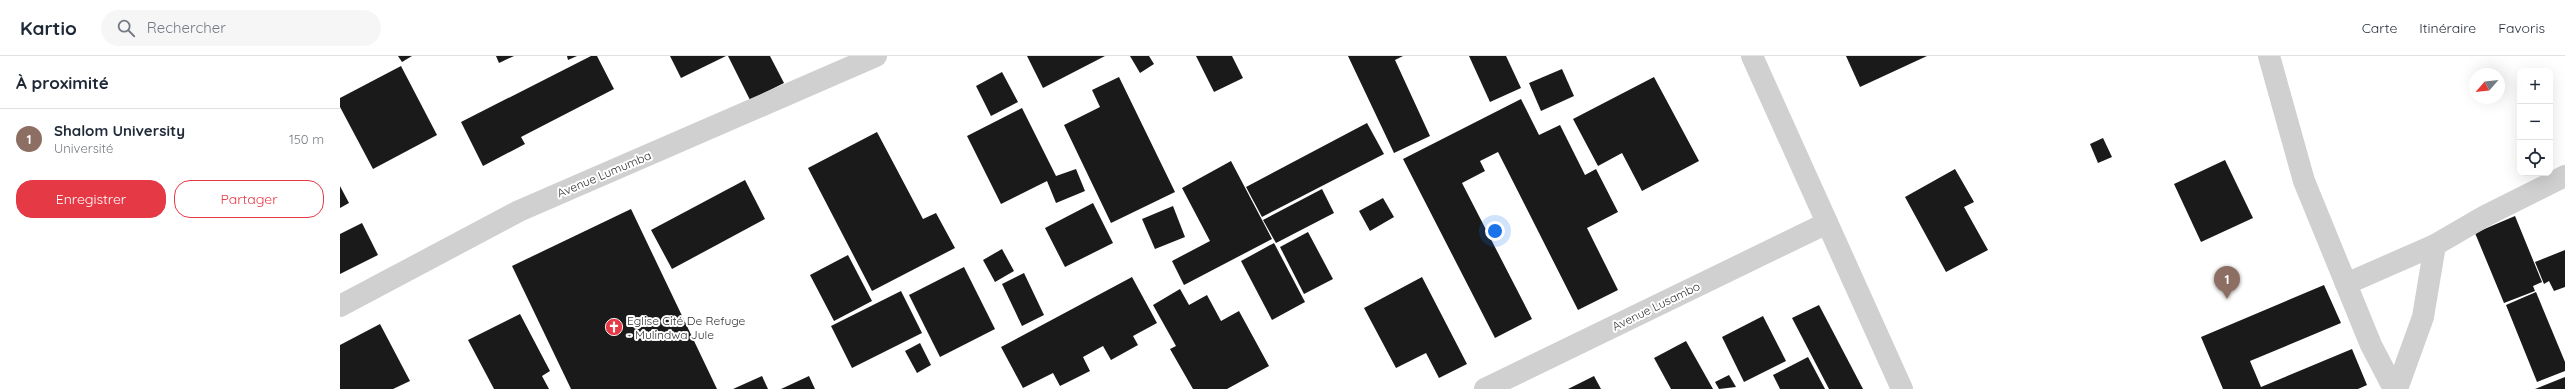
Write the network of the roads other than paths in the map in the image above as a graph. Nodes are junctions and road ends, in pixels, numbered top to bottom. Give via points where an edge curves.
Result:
1 (876, 56) edge
2 (1752, 56) edge
3 (2269, 56) edge
4 (2565, 176) edge
5 (1827, 223) junction
6 (2435, 245) junction
7 (2346, 284) junction
8 (340, 306) edge
9 (1485, 389) edge
10 (1902, 389) edge
11 (2394, 389) edge
12 (2397, 389) edge

1 - 8 street, Avenue Lumumba via 519,211
2 - 5 street
3 - 7 street via 2304,180
4 - 6 street via 2485,216
5 - 9 street, Avenue Lusambo
5 - 10 street
6 - 7 street
6 - 12 street via 2423,317
7 - 11 street via 2371,344

